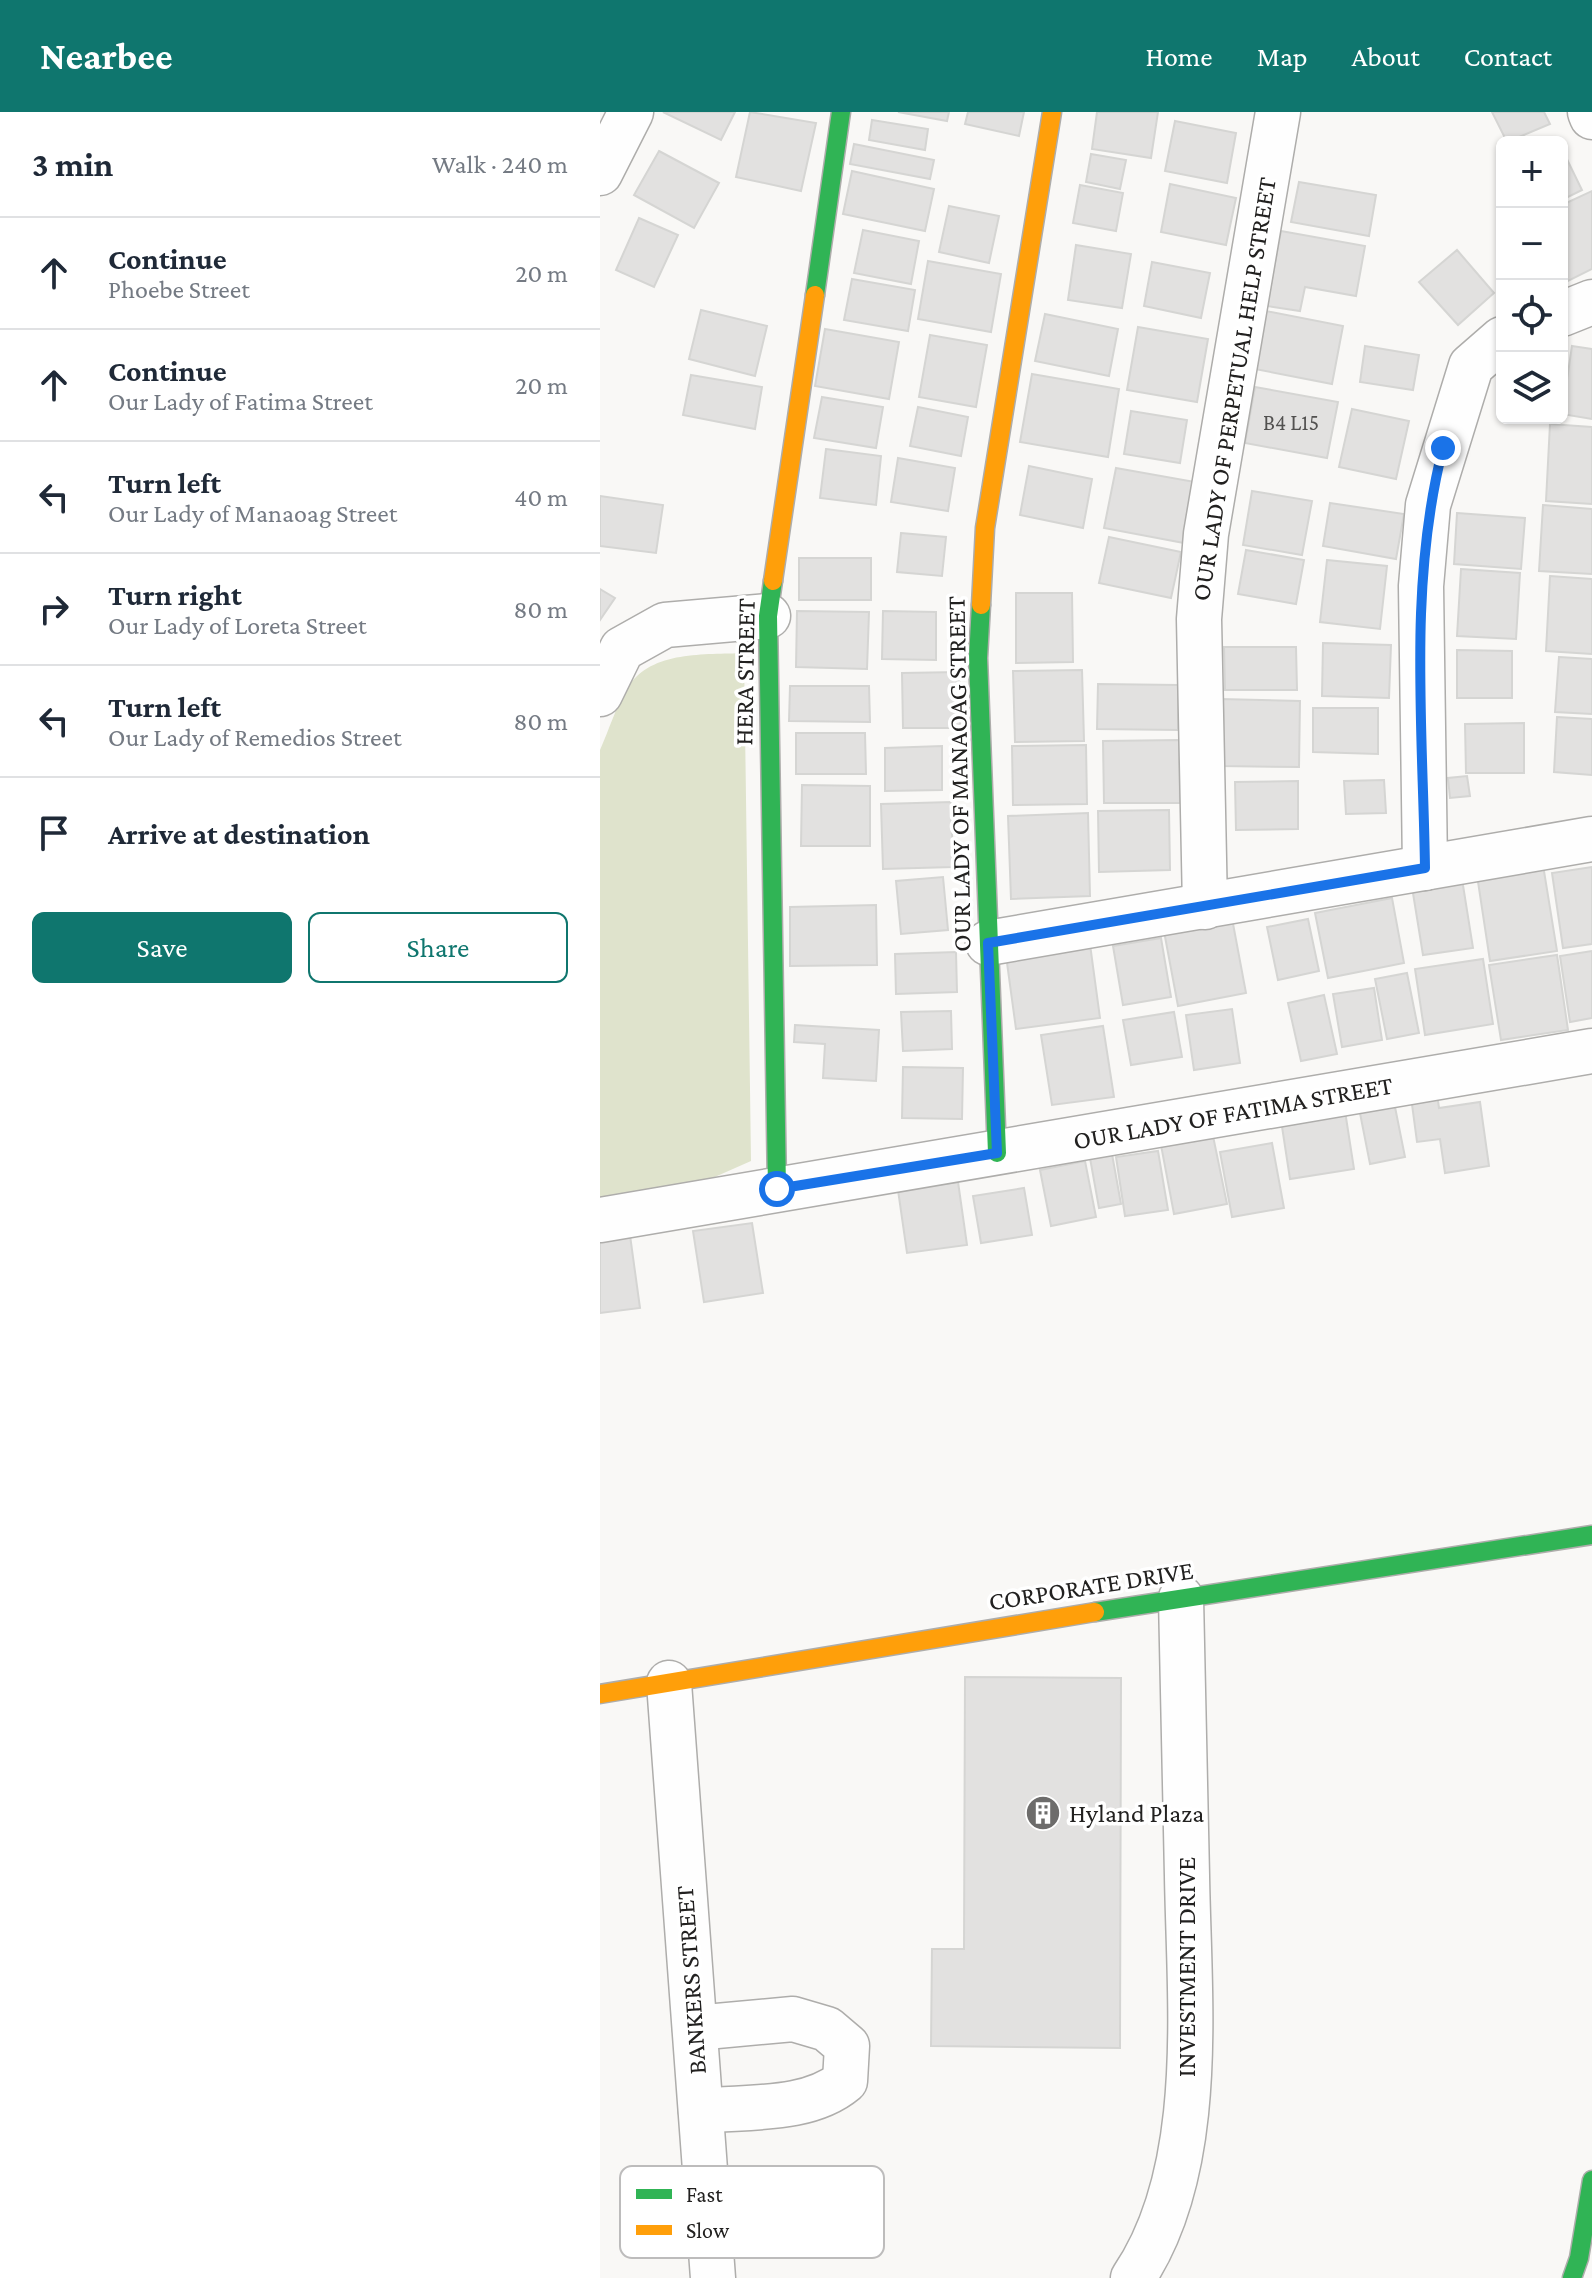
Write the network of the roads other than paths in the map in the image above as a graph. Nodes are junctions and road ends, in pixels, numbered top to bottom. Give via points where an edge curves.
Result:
1 (631, 112) edge
2 (841, 112) edge
3 (1052, 112) edge
4 (1278, 112) edge
5 (600, 173) edge
6 (1592, 302) edge
7 (1568, 312) edge
8 (1496, 344) edge
9 (768, 616) junction
10 (600, 694) edge
11 (1592, 839) edge
12 (1425, 868) junction
13 (1205, 907) junction
14 (988, 943) junction
15 (1592, 1051) edge
16 (997, 1153) junction
17 (777, 1189) junction
18 (600, 1220) edge
19 (1592, 1535) edge
20 (1181, 1598) junction
21 (669, 1683) junction
22 (600, 1694) edge
23 (695, 2028) junction
24 (701, 2111) junction
25 (705, 2166) edge
26 (1592, 2180) edge
27 (712, 2258) edge
28 (713, 2278) edge
29 (1133, 2278) edge
30 (1572, 2278) edge

1 - 5 street
2 - 9 street, HERA STREET
3 - 14 street, OUR LADY OF MANAOAG STREET via 985,528 978,658
4 - 13 street, OUR LADY OF PERPETUAL HELP STREET via 1206,534 1199,619
6 - 7 street
8 - 12 street via 1471,366 1428,505 1421,586
9 - 10 street via 665,625 622,649
9 - 17 street, HERA STREET
11 - 12 street
12 - 13 street
13 - 14 street
14 - 16 street, OUR LADY OF MANAOAG STREET
15 - 16 street, OUR LADY OF FATIMA STREET
16 - 17 street, OUR LADY OF FATIMA STREET
17 - 18 street, OUR LADY OF FATIMA STREET
19 - 20 street, CORPORATE DRIVE
20 - 21 street, CORPORATE DRIVE
20 - 29 street, INVESTMENT DRIVE via 1189,2000 1186,2119 1175,2179 1150,2254
21 - 22 street, CORPORATE DRIVE
21 - 23 street, BANKERS STREET
23 - 24 street, BANKERS STREET
23 - 24 street via 793,2019 827,2029 847,2046 845,2081 830,2093 811,2101
24 - 25 street, BANKERS STREET
26 - 30 street
27 - 28 street, BANKERS STREET

